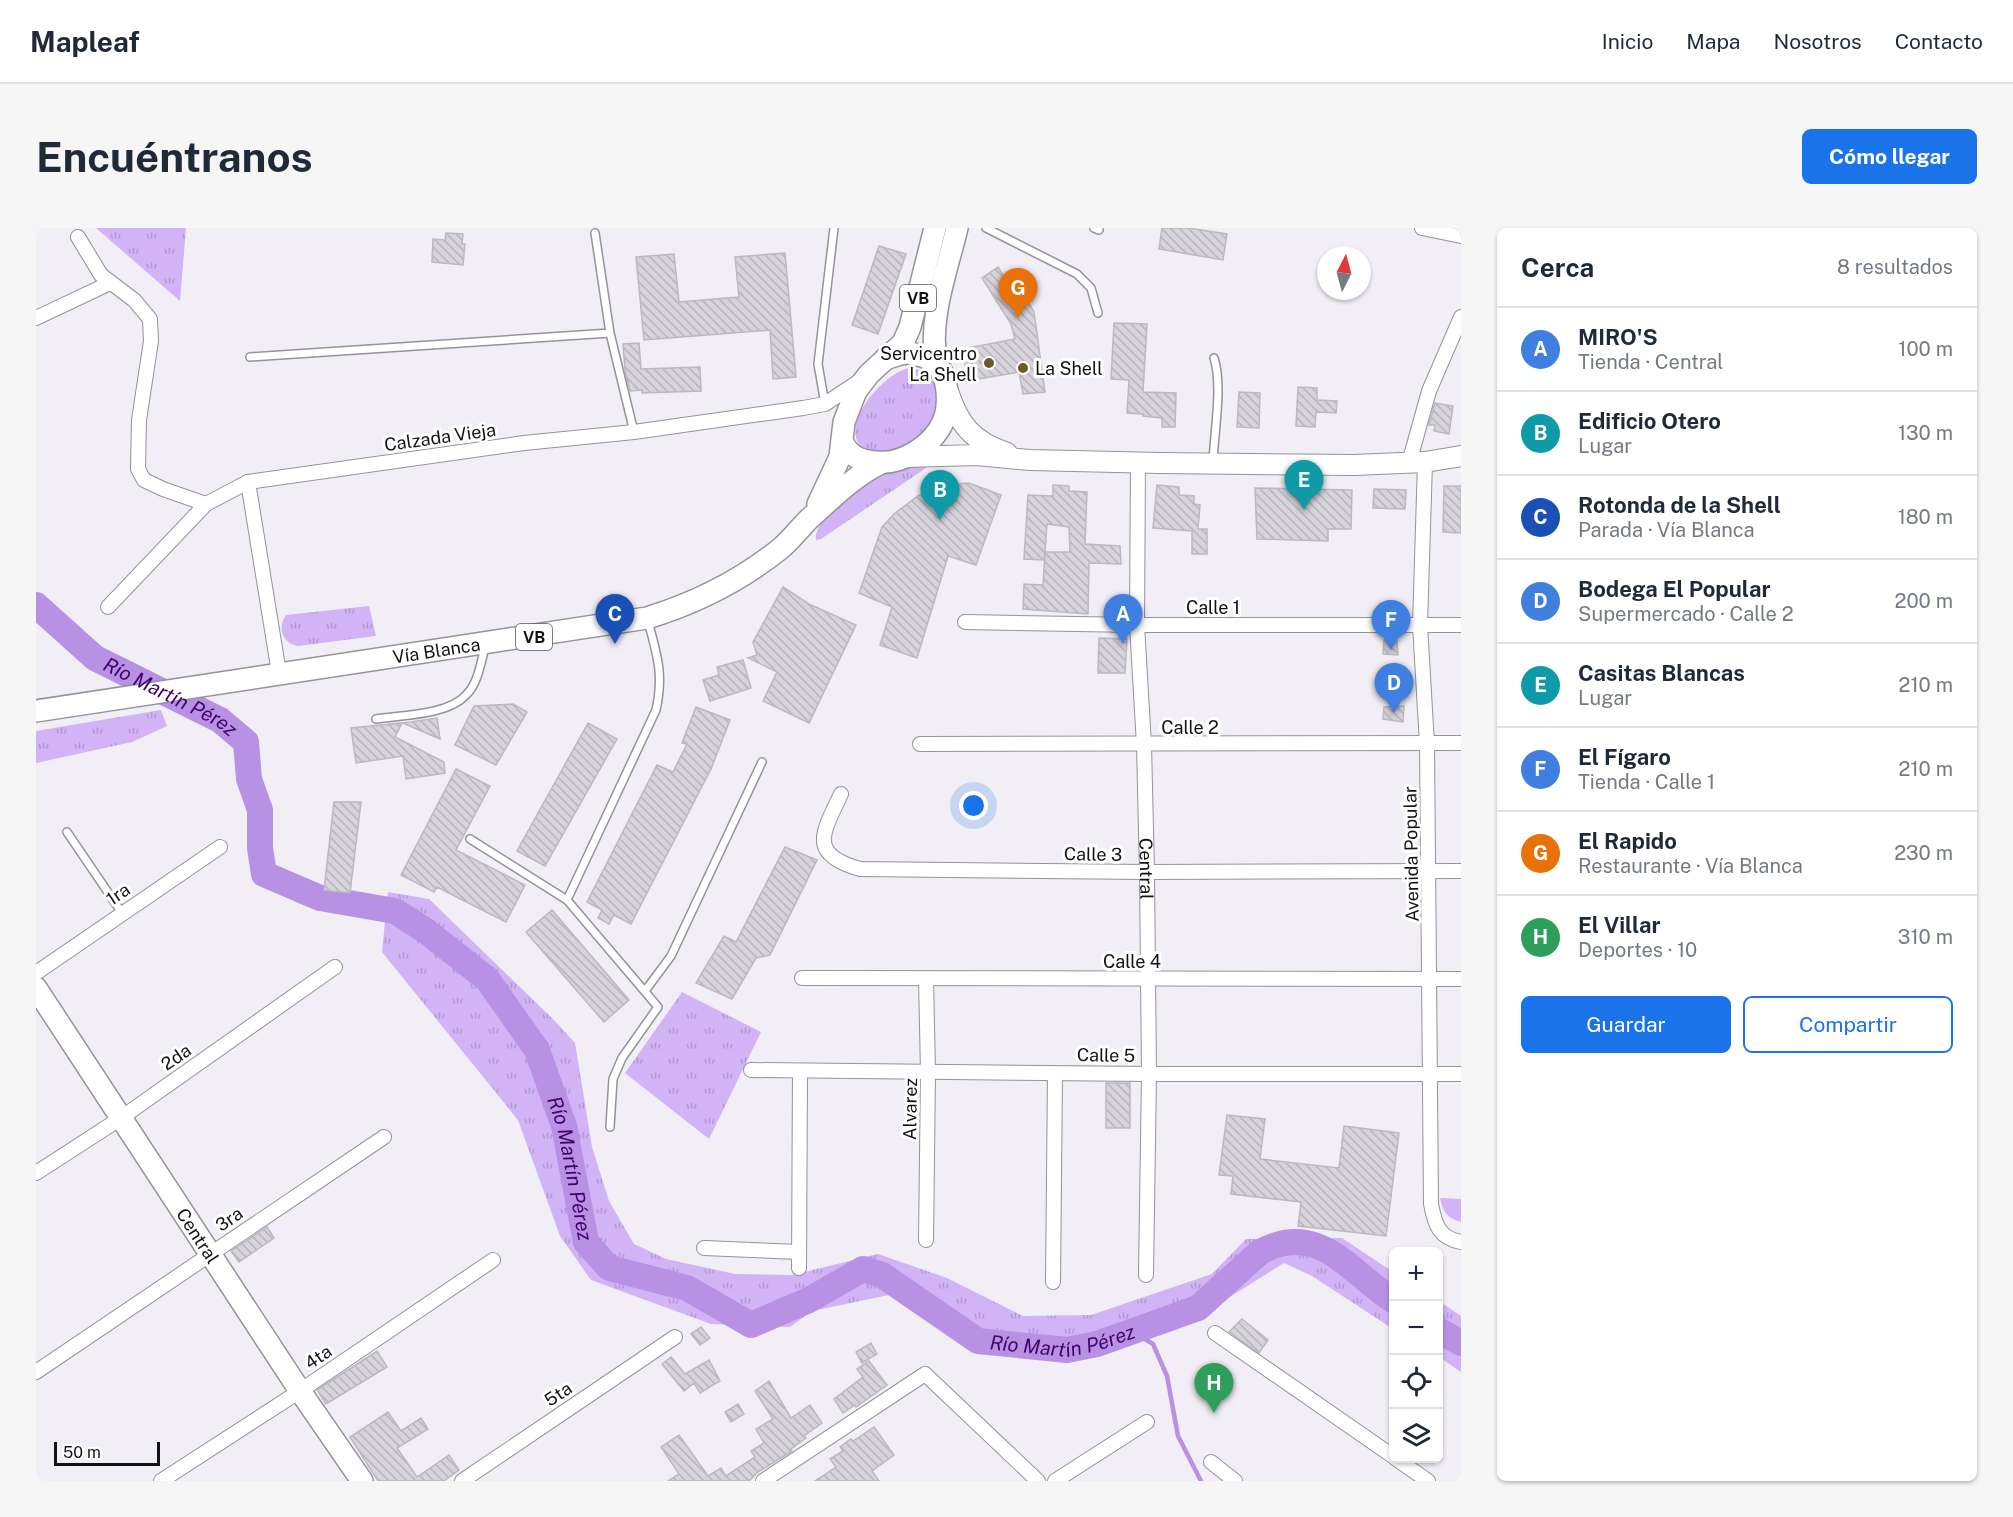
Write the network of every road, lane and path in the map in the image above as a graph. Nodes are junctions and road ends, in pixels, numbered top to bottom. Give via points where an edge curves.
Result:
1 (834, 228) edge
2 (935, 228) edge
3 (957, 228) edge
4 (986, 228) edge
5 (1422, 228) edge
6 (595, 233) dead end
7 (1461, 236) edge
8 (78, 237) dead end
9 (110, 283) junction
10 (1098, 313) dead end
11 (1461, 317) edge
12 (36, 318) edge
13 (610, 333) junction
14 (250, 357) dead end
15 (1214, 358) dead end
16 (885, 359) junction
17 (937, 365) junction
18 (946, 386) junction
19 (825, 404) junction
20 (634, 432) junction
21 (843, 436) junction
22 (1461, 456) edge
23 (906, 457) junction
24 (1029, 460) junction
25 (881, 463) junction
26 (1138, 463) junction
27 (1417, 463) junction
28 (1213, 464) junction
29 (248, 482) junction
30 (206, 504) junction
31 (808, 520) junction
32 (108, 607) dead end
33 (647, 618) junction
34 (965, 622) dead end
35 (1137, 625) junction
36 (1420, 625) junction
37 (1461, 625) edge
38 (486, 644) junction
39 (279, 673) junction
40 (45, 710) edge
41 (376, 719) dead end
42 (1461, 743) edge
43 (920, 744) dead end
44 (1427, 744) junction
45 (1144, 745) junction
46 (762, 762) dead end
47 (841, 794) dead end
48 (67, 832) dead end
49 (470, 839) dead end
50 (220, 847) dead end
51 (1430, 870) junction
52 (1461, 871) edge
53 (1147, 872) junction
54 (567, 900) junction
55 (122, 913) junction
56 (335, 967) dead end
57 (36, 973) edge
58 (802, 978) dead end
59 (926, 978) junction
60 (1430, 978) junction
61 (1461, 979) edge
62 (1148, 980) junction
63 (36, 988) edge
64 (645, 991) junction
65 (751, 1070) dead end
66 (800, 1071) junction
67 (928, 1072) junction
68 (1055, 1073) junction
69 (1430, 1073) junction
70 (1149, 1074) junction
71 (1461, 1074) edge
72 (121, 1118) junction
73 (609, 1127) dead end
74 (384, 1137) dead end
75 (36, 1173) edge
76 (926, 1240) dead end
77 (1455, 1241) edge
78 (704, 1248) dead end
79 (799, 1252) junction
80 (211, 1253) junction
81 (494, 1260) dead end
82 (800, 1268) dead end
83 (1146, 1275) dead end
84 (1053, 1282) dead end
85 (1215, 1333) dead end
86 (675, 1337) dead end
87 (36, 1372) edge
88 (300, 1392) junction
89 (1147, 1422) dead end
90 (1389, 1455) edge
91 (1211, 1462) dead end
92 (1401, 1463) edge
93 (161, 1481) edge
94 (362, 1481) edge
95 (462, 1481) edge
96 (763, 1481) edge
97 (1038, 1481) edge
98 (1055, 1481) edge
99 (1235, 1481) edge
100 (1428, 1481) edge

1 - 19 lane via 818,364
2 - 16 main road, VB via 910,327 903,343
3 - 17 main road, VB via 935,322
4 - 10 lane via 1077,274 1091,288
5 - 7 street
6 - 13 lane
8 - 9 street
9 - 12 street
9 - 30 street via 134,300 150,320 138,469 144,480
11 - 27 street, Avenida Popular via 1429,391
13 - 14 lane
13 - 20 lane
15 - 28 lane via 1218,384
16 - 17 main road via 906,353 928,358
16 - 19 street, Calzada Vieja
16 - 21 main road, VB via 856,391
17 - 18 main road, VB
18 - 23 main road, VB via 943,423 926,444
18 - 24 main road via 955,411 970,434
19 - 20 street, Calzada Vieja
19 - 21 street via 838,419
20 - 29 street, Calzada Vieja via 524,443
21 - 25 main road, VB via 852,456
21 - 31 main road, Vía Blanca / VB via 836,469
22 - 27 main road
23 - 24 main road via 977,455
23 - 25 main road, VB
24 - 26 main road
25 - 31 main road, Vía Blanca / VB via 855,479
26 - 28 main road
26 - 35 street, Central
27 - 28 main road
27 - 36 street, Avenida Popular
29 - 30 street, Calzada Vieja
29 - 39 street
30 - 32 street, Calzada Vieja
31 - 33 main road, Vía Blanca / VB via 782,548 738,580 680,608
33 - 38 main road, Vía Blanca / VB
33 - 54 lane via 660,670 656,710
34 - 35 street, Calle 1
35 - 36 street, Calle 1
35 - 45 street, Central
36 - 37 street, Calle 1
36 - 44 street, Avenida Popular
38 - 39 main road, Vía Blanca / VB
38 - 41 lane via 467,695 450,708
39 - 40 main road, Vía Blanca / VB
42 - 44 street, Calle 2
43 - 45 street, Calle 2
44 - 45 street, Calle 2
44 - 51 street, Avenida Popular
45 - 53 street, Central
46 - 64 lane via 671,956
47 - 53 street, Calle 3 via 822,834 824,843 832,857 860,869
48 - 55 lane
49 - 54 lane
50 - 55 street, 1ra
51 - 52 street, Calle 3
51 - 53 street, Calle 3
51 - 60 street, Avenida Popular
53 - 62 street, Central
54 - 64 lane
55 - 57 street, 1ra
56 - 72 street, 2da
58 - 59 street, Calle 4
59 - 62 street, Calle 4
59 - 67 street, Alvarez
60 - 61 street, Calle 4
60 - 62 street, Calle 4
60 - 69 street, Avenida Popular
62 - 70 street, Central
63 - 72 main road, Central
64 - 73 lane via 658,1007 613,1079
65 - 66 street, Calle 5
66 - 67 street, Calle 5
66 - 79 street
67 - 68 street, Calle 5
67 - 76 street, Alvarez
68 - 70 street, Calle 5
68 - 84 street
69 - 70 street, Calle 5
69 - 71 street, Calle 5
69 - 77 street, Avenida Popular via 1431,1204 1440,1232
70 - 83 street, Central
72 - 75 street, 2da
72 - 80 main road, Central
74 - 80 street, 3ra
78 - 79 street
79 - 82 street
80 - 87 street, 3ra
80 - 88 main road, Central
81 - 88 street, 4ta
85 - 90 street
86 - 95 street, 5ta
88 - 93 street, 4ta
88 - 94 main road, Central
89 - 98 street
91 - 99 street
92 - 100 street
96 - 97 street via 925,1374

